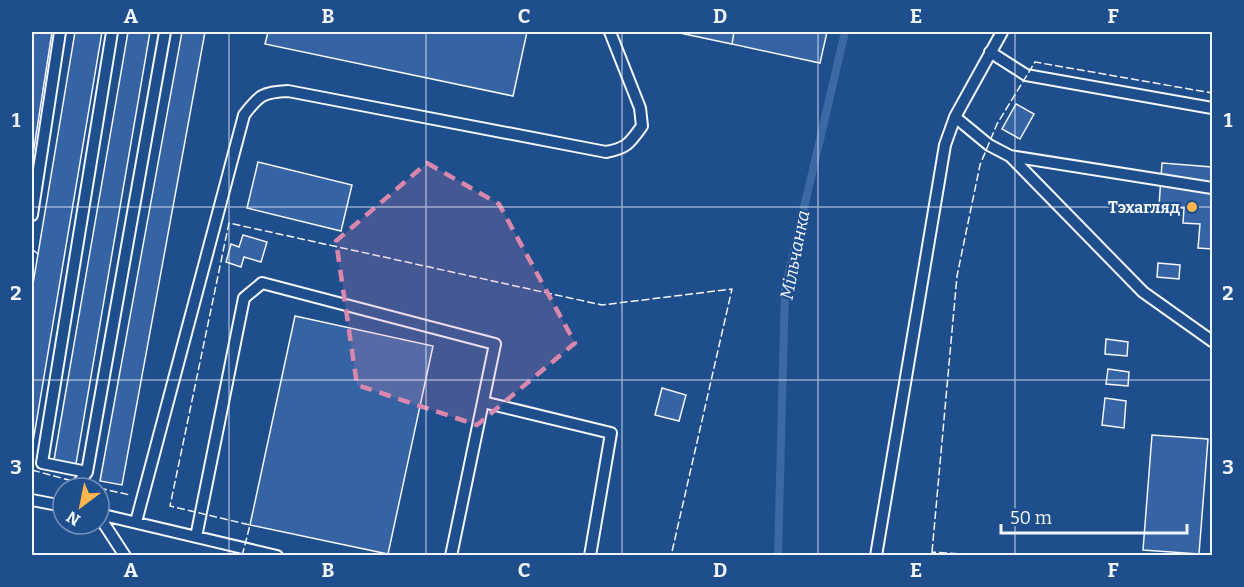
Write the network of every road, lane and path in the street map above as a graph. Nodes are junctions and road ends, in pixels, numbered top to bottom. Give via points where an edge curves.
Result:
1 (60, 32) edge
2 (112, 32) edge
3 (165, 32) edge
4 (610, 32) edge
5 (1002, 32) edge
6 (990, 52) junction
7 (1212, 108) edge
8 (955, 117) junction
9 (1010, 156) junction
10 (1212, 188) edge
11 (32, 215) edge
12 (1212, 341) edge
13 (483, 402) junction
14 (87, 472) junction
15 (84, 476) edge
16 (32, 500) edge
17 (51, 504) edge
18 (111, 517) edge
19 (136, 522) junction
20 (111, 533) edge
21 (196, 537) junction
22 (125, 555) edge
23 (277, 555) edge
24 (451, 555) edge
25 (590, 555) edge
26 (876, 555) edge

1 - 11 lane
2 - 14 lane via 42,463
3 - 14 lane
4 - 19 lane via 640,108 642,126 622,149 606,152 288,91 269,92 254,101 244,116
5 - 6 lane
6 - 7 lane via 1026,75
6 - 8 lane
8 - 9 lane via 989,145
8 - 26 lane via 945,145
9 - 10 lane
9 - 12 lane via 1143,292
13 - 21 lane via 495,344 262,283 244,298
13 - 24 lane
13 - 25 lane via 611,433
14 - 15 lane
16 - 17 lane
18 - 19 lane
19 - 21 lane
20 - 22 lane
21 - 23 lane

